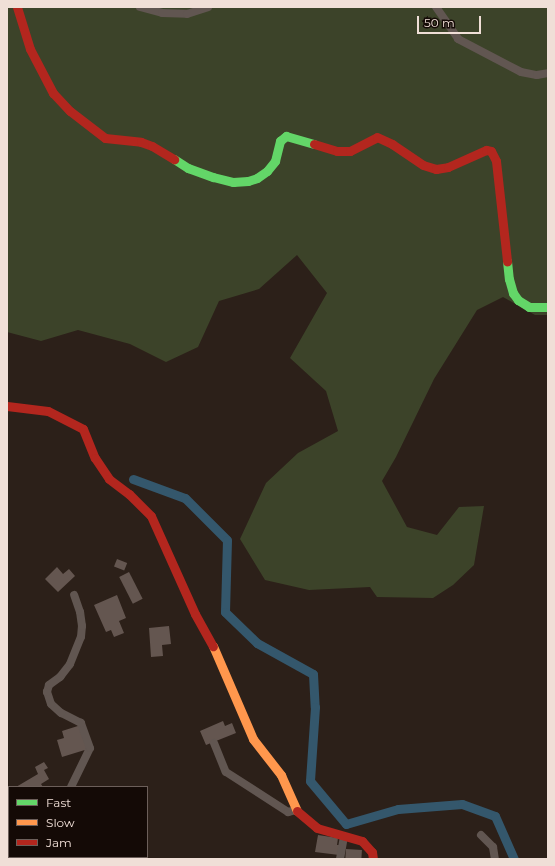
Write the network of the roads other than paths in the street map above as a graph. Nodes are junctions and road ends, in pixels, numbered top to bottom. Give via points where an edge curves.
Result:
1 (17, 7) edge
2 (140, 7) edge
3 (208, 7) edge
4 (436, 7) edge
5 (548, 73) edge
6 (548, 306) edge
7 (7, 406) edge
8 (74, 595) dead end
9 (214, 743) dead end
10 (71, 786) edge
11 (296, 810) junction
12 (481, 835) dead end
13 (344, 836) junction
14 (340, 859) edge
15 (373, 859) edge
16 (495, 859) edge

1 - 6 street via 30,49 53,93 70,112 105,138 147,144 188,168 213,177 233,182 257,178 275,161 280,141 286,136 338,151 350,151 377,137 436,169 448,167 486,150 491,151 496,162 508,279 513,293 529,307
2 - 3 street via 162,13 187,14
4 - 5 street via 458,39 521,72 537,75
7 - 11 street via 48,411 83,429 95,458 109,479 151,516 195,614 217,653 253,739 281,775
8 - 10 street via 80,612 81,637 70,664 60,677 49,685 47,692 51,704 61,713 81,723 90,748
9 - 11 street via 226,772 288,812
11 - 13 street via 317,828
12 - 16 street via 493,847
13 - 14 street
13 - 15 street via 362,840 372,852

